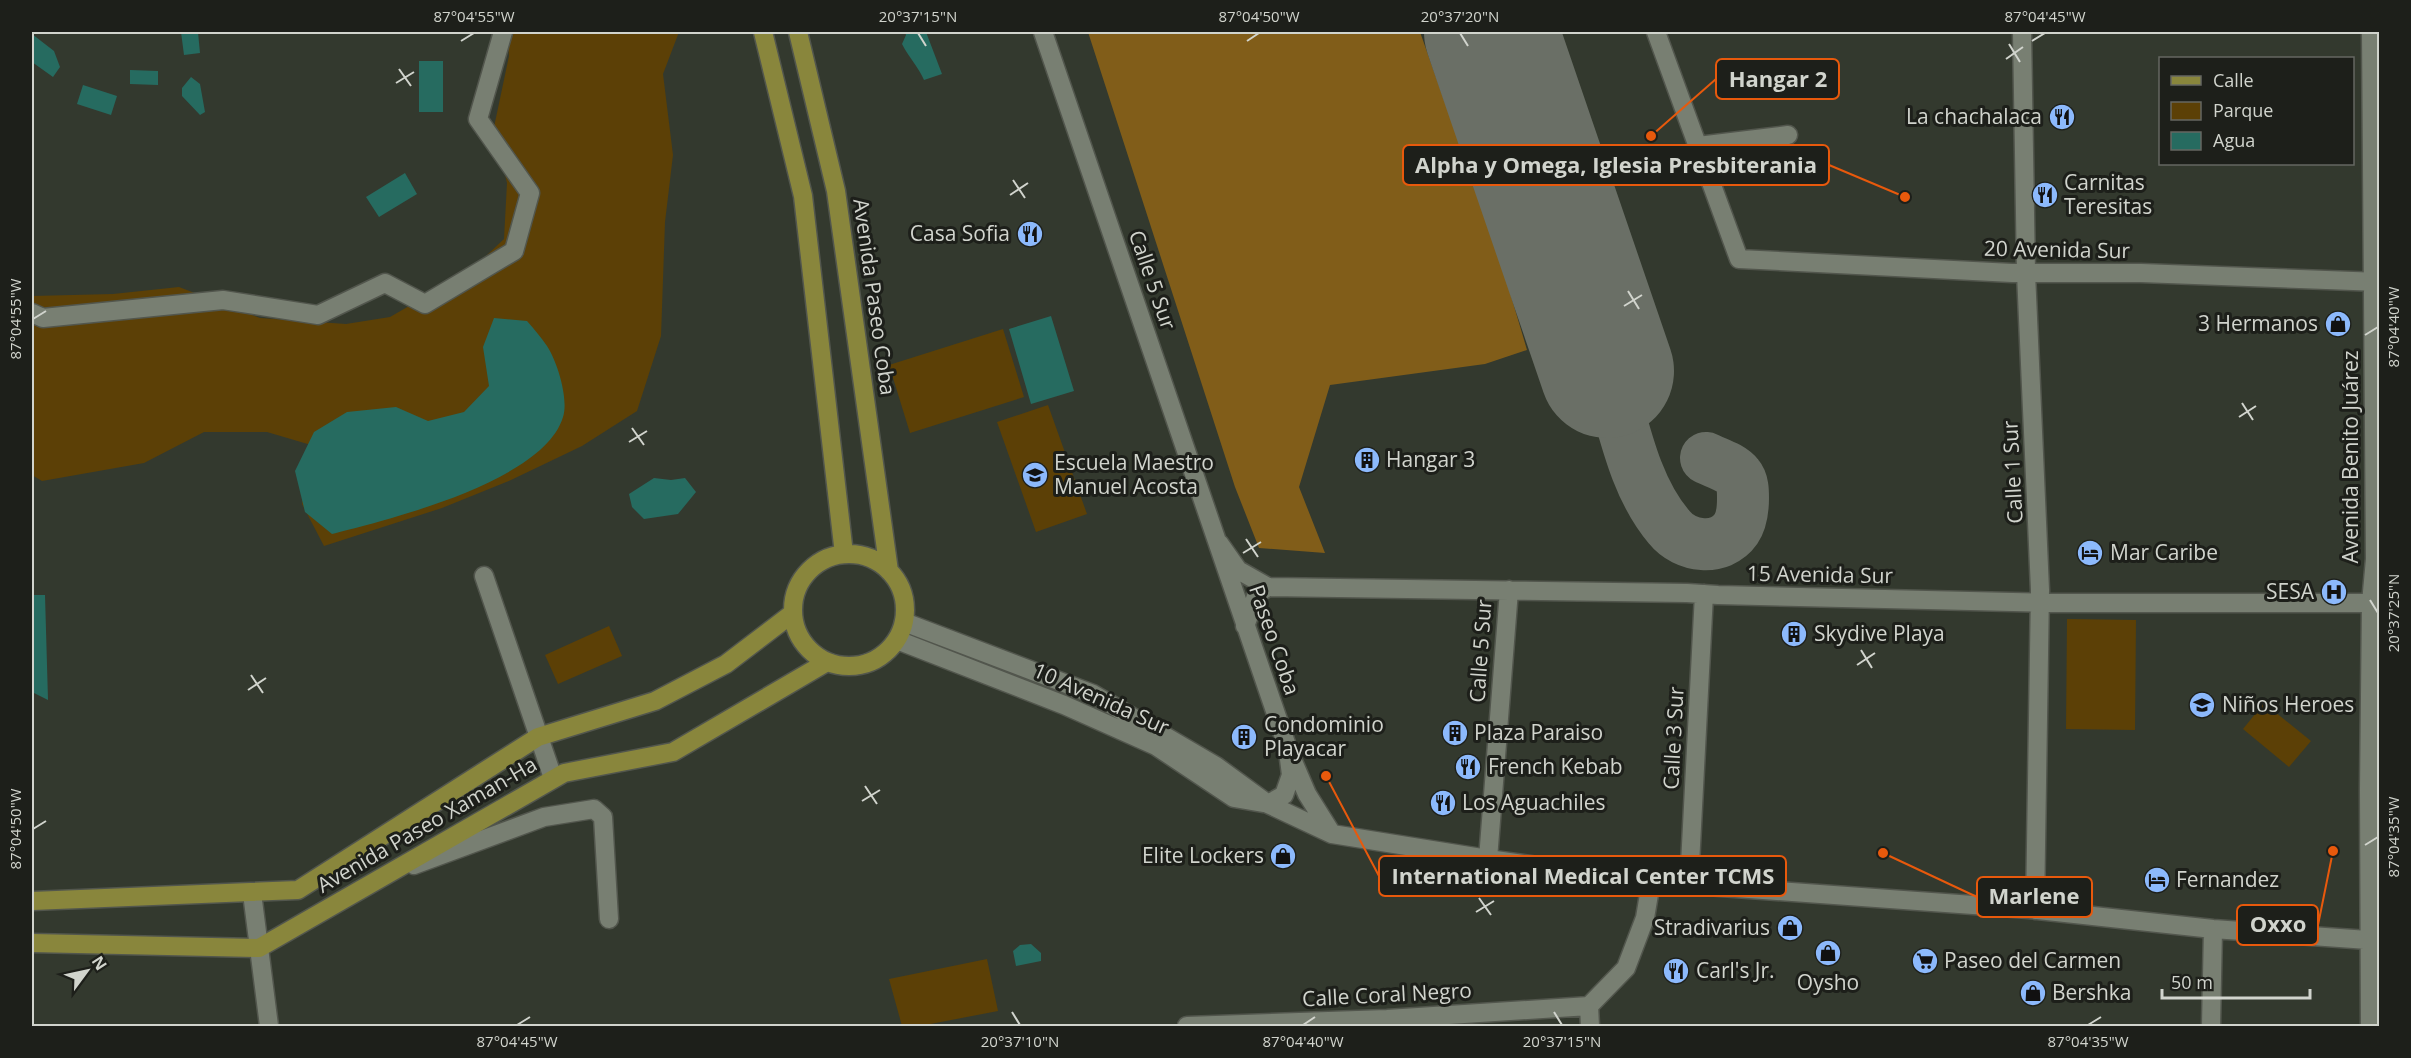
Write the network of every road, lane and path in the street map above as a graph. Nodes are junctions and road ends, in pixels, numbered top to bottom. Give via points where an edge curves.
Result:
1 (503, 32) edge
2 (763, 32) edge
3 (798, 32) edge
4 (1042, 32) edge
5 (1656, 32) edge
6 (2022, 32) edge
7 (2371, 32) edge
8 (1788, 135) dead end
9 (1698, 146) junction
10 (2026, 273) junction
11 (2377, 282) edge
12 (32, 313) edge
13 (1219, 543) junction
14 (844, 554) junction
15 (889, 571) junction
16 (484, 576) dead end
17 (1268, 587) junction
18 (1509, 590) junction
19 (1704, 594) junction
20 (2040, 603) junction
21 (2375, 603) edge
22 (793, 613) junction
23 (904, 622) junction
24 (1245, 626) junction
25 (897, 640) junction
26 (827, 662) junction
27 (538, 737) junction
28 (1288, 752) junction
29 (553, 778) junction
30 (1268, 804) junction
31 (1332, 834) junction
32 (1488, 859) junction
33 (384, 876) junction
34 (1651, 882) junction
35 (1689, 884) junction
36 (252, 893) junction
37 (32, 901) edge
38 (2035, 910) junction
39 (609, 919) dead end
40 (2213, 929) junction
41 (2374, 941) edge
42 (32, 943) edge
43 (259, 948) junction
44 (1589, 1006) junction
45 (1269, 1025) edge
46 (269, 1026) edge
47 (1187, 1026) edge
48 (1590, 1026) edge
49 (2211, 1026) edge
50 (2370, 1026) edge

1 - 12 street via 478,119 531,193 514,251 425,304 385,283 318,315 223,300 43,318
2 - 14 main road via 803,196
3 - 15 main road, Avenida Paseo Coba via 836,191
4 - 13 street, Calle 5 Sur
5 - 9 street
6 - 10 street, Calle 1 Sur
7 - 11 street, Avenida Benito Juárez
8 - 9 street
9 - 10 street, 20 Avenida Sur via 1739,259
10 - 11 street, 20 Avenida Sur
10 - 20 street, Calle 1 Sur
11 - 21 street, Avenida Benito Juárez
13 - 17 street, 15 Avenida Sur via 1238,570
13 - 24 street, Paseo Coba
14 - 15 main road via 861,555
14 - 22 main road via 808,571 797,591
15 - 23 main road via 900,586
16 - 27 street
17 - 18 street, 15 Avenida Sur
17 - 24 street via 1257,594
18 - 19 street, 15 Avenida Sur
18 - 32 street, Calle 5 Sur
19 - 20 street, 15 Avenida Sur
19 - 35 street, Calle 3 Sur
20 - 21 street, 15 Avenida Sur
20 - 38 street, Calle 1 Sur
21 - 41 street, Avenida Benito Juárez
22 - 26 main road via 803,642
22 - 27 main road, Avenida Paseo Xaman-Ha via 726,664 655,701
23 - 25 main road
23 - 30 street, 10 Avenida Sur via 1093,694 1216,766
24 - 28 street, Paseo Coba
25 - 26 main road via 874,661 859,666
25 - 30 street, 10 Avenida Sur via 1064,705 1156,746 1234,798
26 - 29 main road, Avenida Paseo Xaman-Ha via 673,752
27 - 29 street
27 - 36 main road, Avenida Paseo Xaman-Ha via 298,890
28 - 30 street, Paseo Coba via 1291,775 1284,795
28 - 31 street, Paseo Coba via 1307,794
29 - 33 main road, Avenida Paseo Xaman-Ha
30 - 31 street
31 - 32 street
32 - 34 street
33 - 39 street via 544,817 594,809 603,818
33 - 43 main road, Avenida Paseo Xaman-Ha
34 - 35 street
34 - 44 street via 1645,918 1626,968
35 - 38 street
36 - 37 main road, Avenida Paseo Xaman-Ha
36 - 43 street
38 - 40 street
40 - 41 street
40 - 49 street
41 - 50 street, Avenida Benito Juárez
42 - 43 main road
43 - 46 street
44 - 45 street, Calle Coral Negro
44 - 48 street
45 - 47 street, Calle Coral Negro

